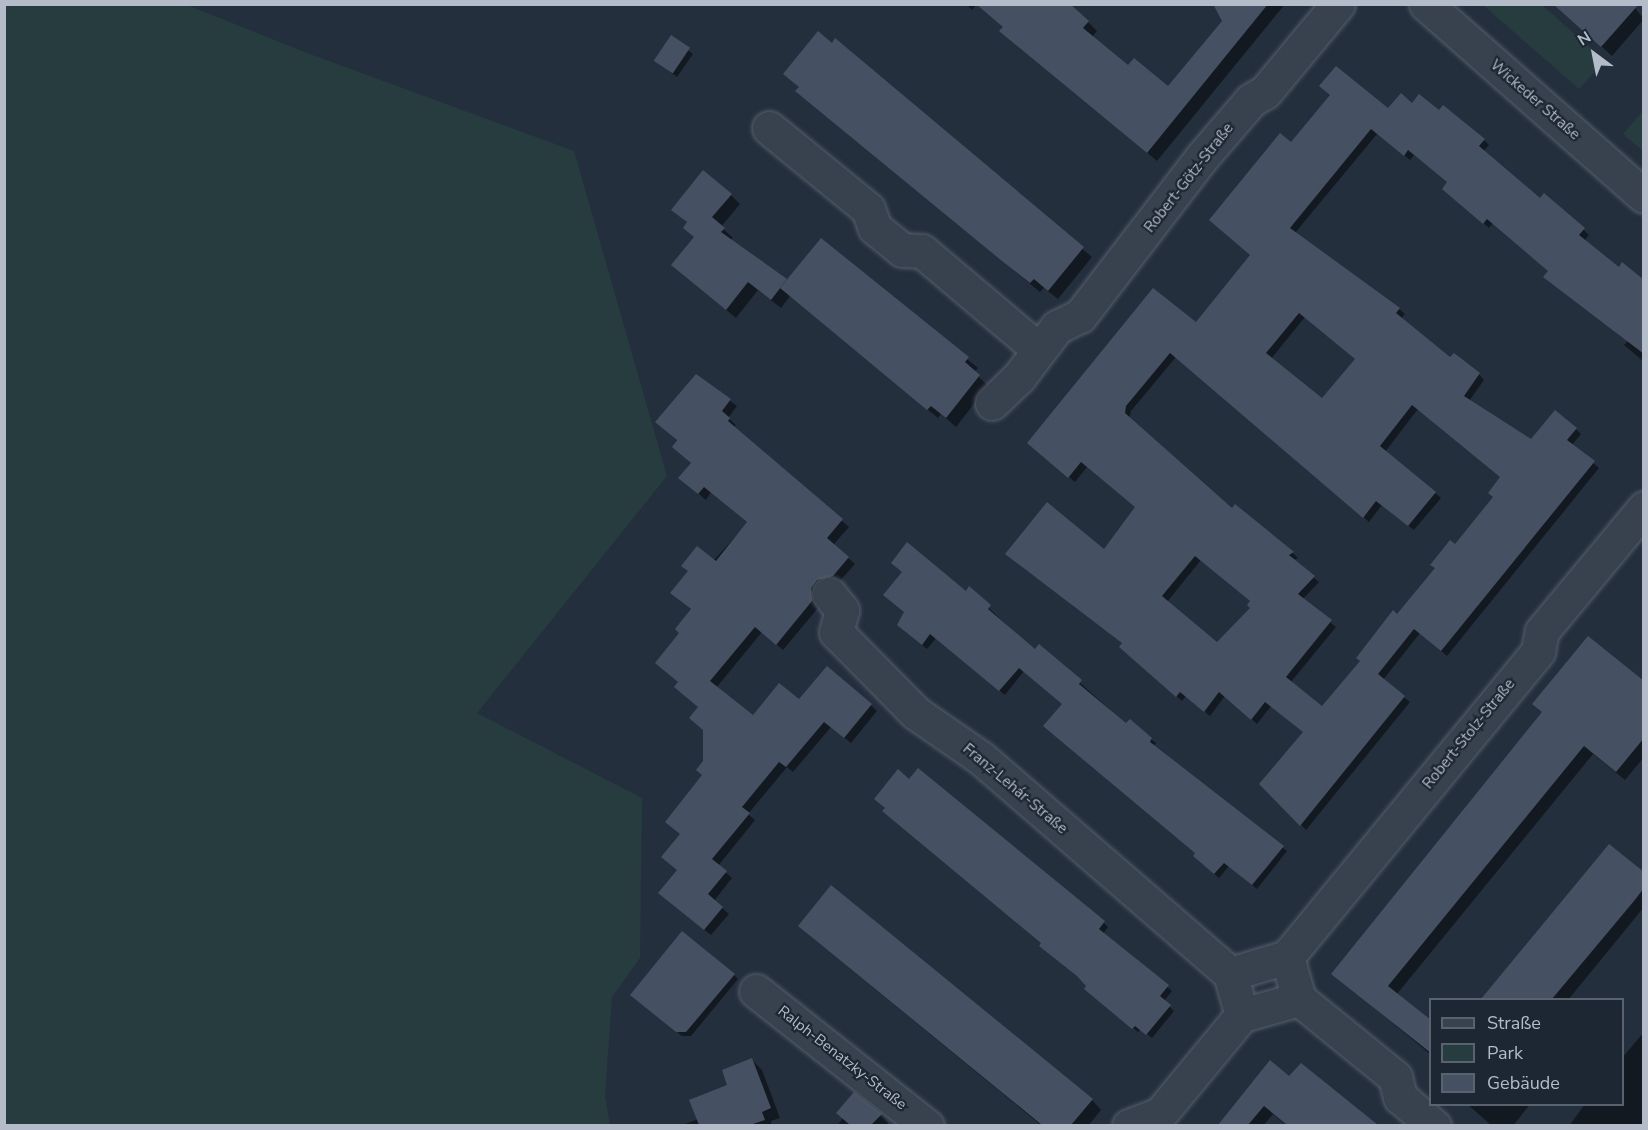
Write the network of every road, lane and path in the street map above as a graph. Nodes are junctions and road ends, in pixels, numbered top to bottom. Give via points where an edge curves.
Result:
1 (1338, 4) edge
2 (1426, 4) edge
3 (769, 128) dead end
4 (1644, 196) edge
5 (1039, 350) junction
6 (992, 403) dead end
7 (1644, 507) edge
8 (829, 594) dead end
9 (1287, 957) junction
10 (1230, 974) junction
11 (756, 991) dead end
12 (1299, 999) junction
13 (1242, 1015) junction
14 (927, 1125) edge
15 (1129, 1125) edge
16 (1434, 1125) edge

1 - 5 street, Robert-Götz-Straße via 1265,92 1251,100 1202,158 1080,316 1057,327
2 - 4 street, Wickeder Straße
3 - 5 street via 868,209 875,228 902,250 922,252
5 - 6 street, Robert-Götz-Straße
7 - 9 street, Robert-Stolz-Straße via 1542,631 1538,651
8 - 10 street, Franz-Lehár-Straße via 842,610 836,632 916,713 981,758
9 - 10 street
9 - 12 street
10 - 13 street
11 - 14 street, Ralph-Benatzky-Straße
12 - 13 street
12 - 16 street via 1395,1077 1400,1098
13 - 15 street via 1160,1114

